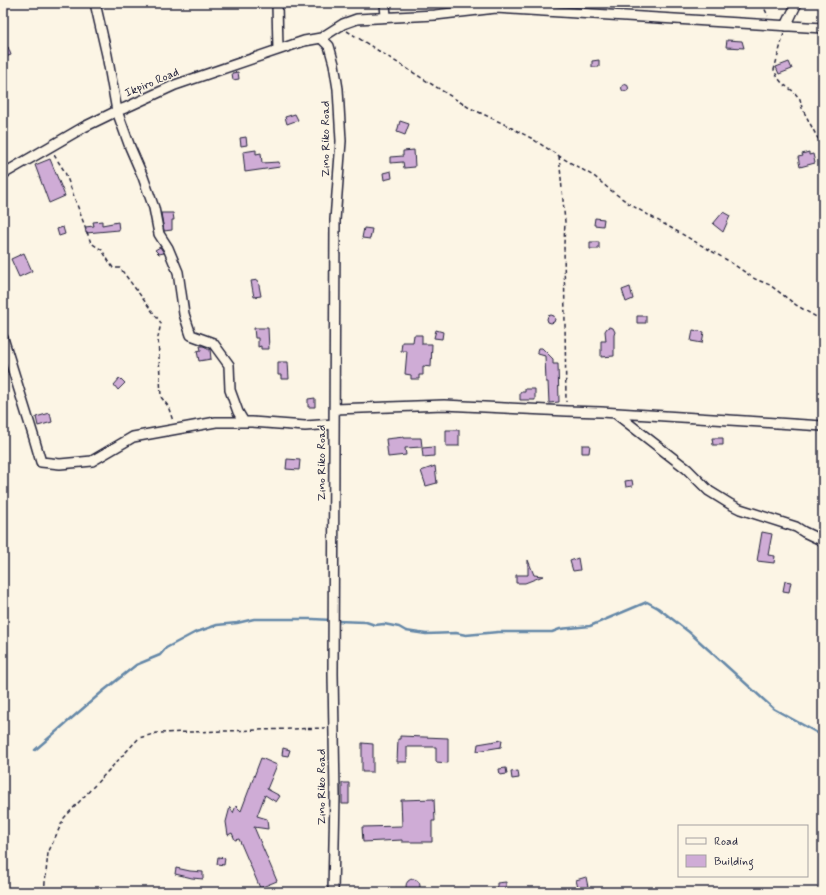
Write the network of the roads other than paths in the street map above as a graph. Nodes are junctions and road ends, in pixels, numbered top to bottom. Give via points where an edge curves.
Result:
1 (95, 3) edge
2 (277, 3) edge
3 (385, 3) edge
4 (797, 3) edge
5 (386, 17) junction
6 (786, 26) junction
7 (823, 28) edge
8 (321, 38) junction
9 (278, 50) junction
10 (117, 111) junction
11 (3, 174) edge
12 (3, 338) edge
13 (335, 409) junction
14 (615, 413) junction
15 (244, 422) junction
16 (334, 424) junction
17 (823, 426) edge
18 (823, 541) edge
19 (333, 892) edge

1 - 10 street
2 - 9 street
3 - 5 street
4 - 6 street
5 - 6 street via 435,15 496,8
5 - 8 street via 357,19 343,24
6 - 7 street
8 - 9 street, Ikpiro Road
8 - 13 street, Zino Riko Road via 329,46 334,64 341,141 335,220
9 - 10 street, Ikpiro Road via 175,85
10 - 11 street, Ikpiro Road
10 - 15 street via 154,208 159,234 178,272 184,314 191,336 213,343 229,365 230,390
12 - 15 street via 41,462 60,464 92,461 133,437 216,422
13 - 14 street via 444,405
13 - 16 street, Zino Riko Road
14 - 17 street
14 - 18 street via 687,469 709,491 730,504 796,527
15 - 16 street via 305,426
16 - 19 street, Zino Riko Road

